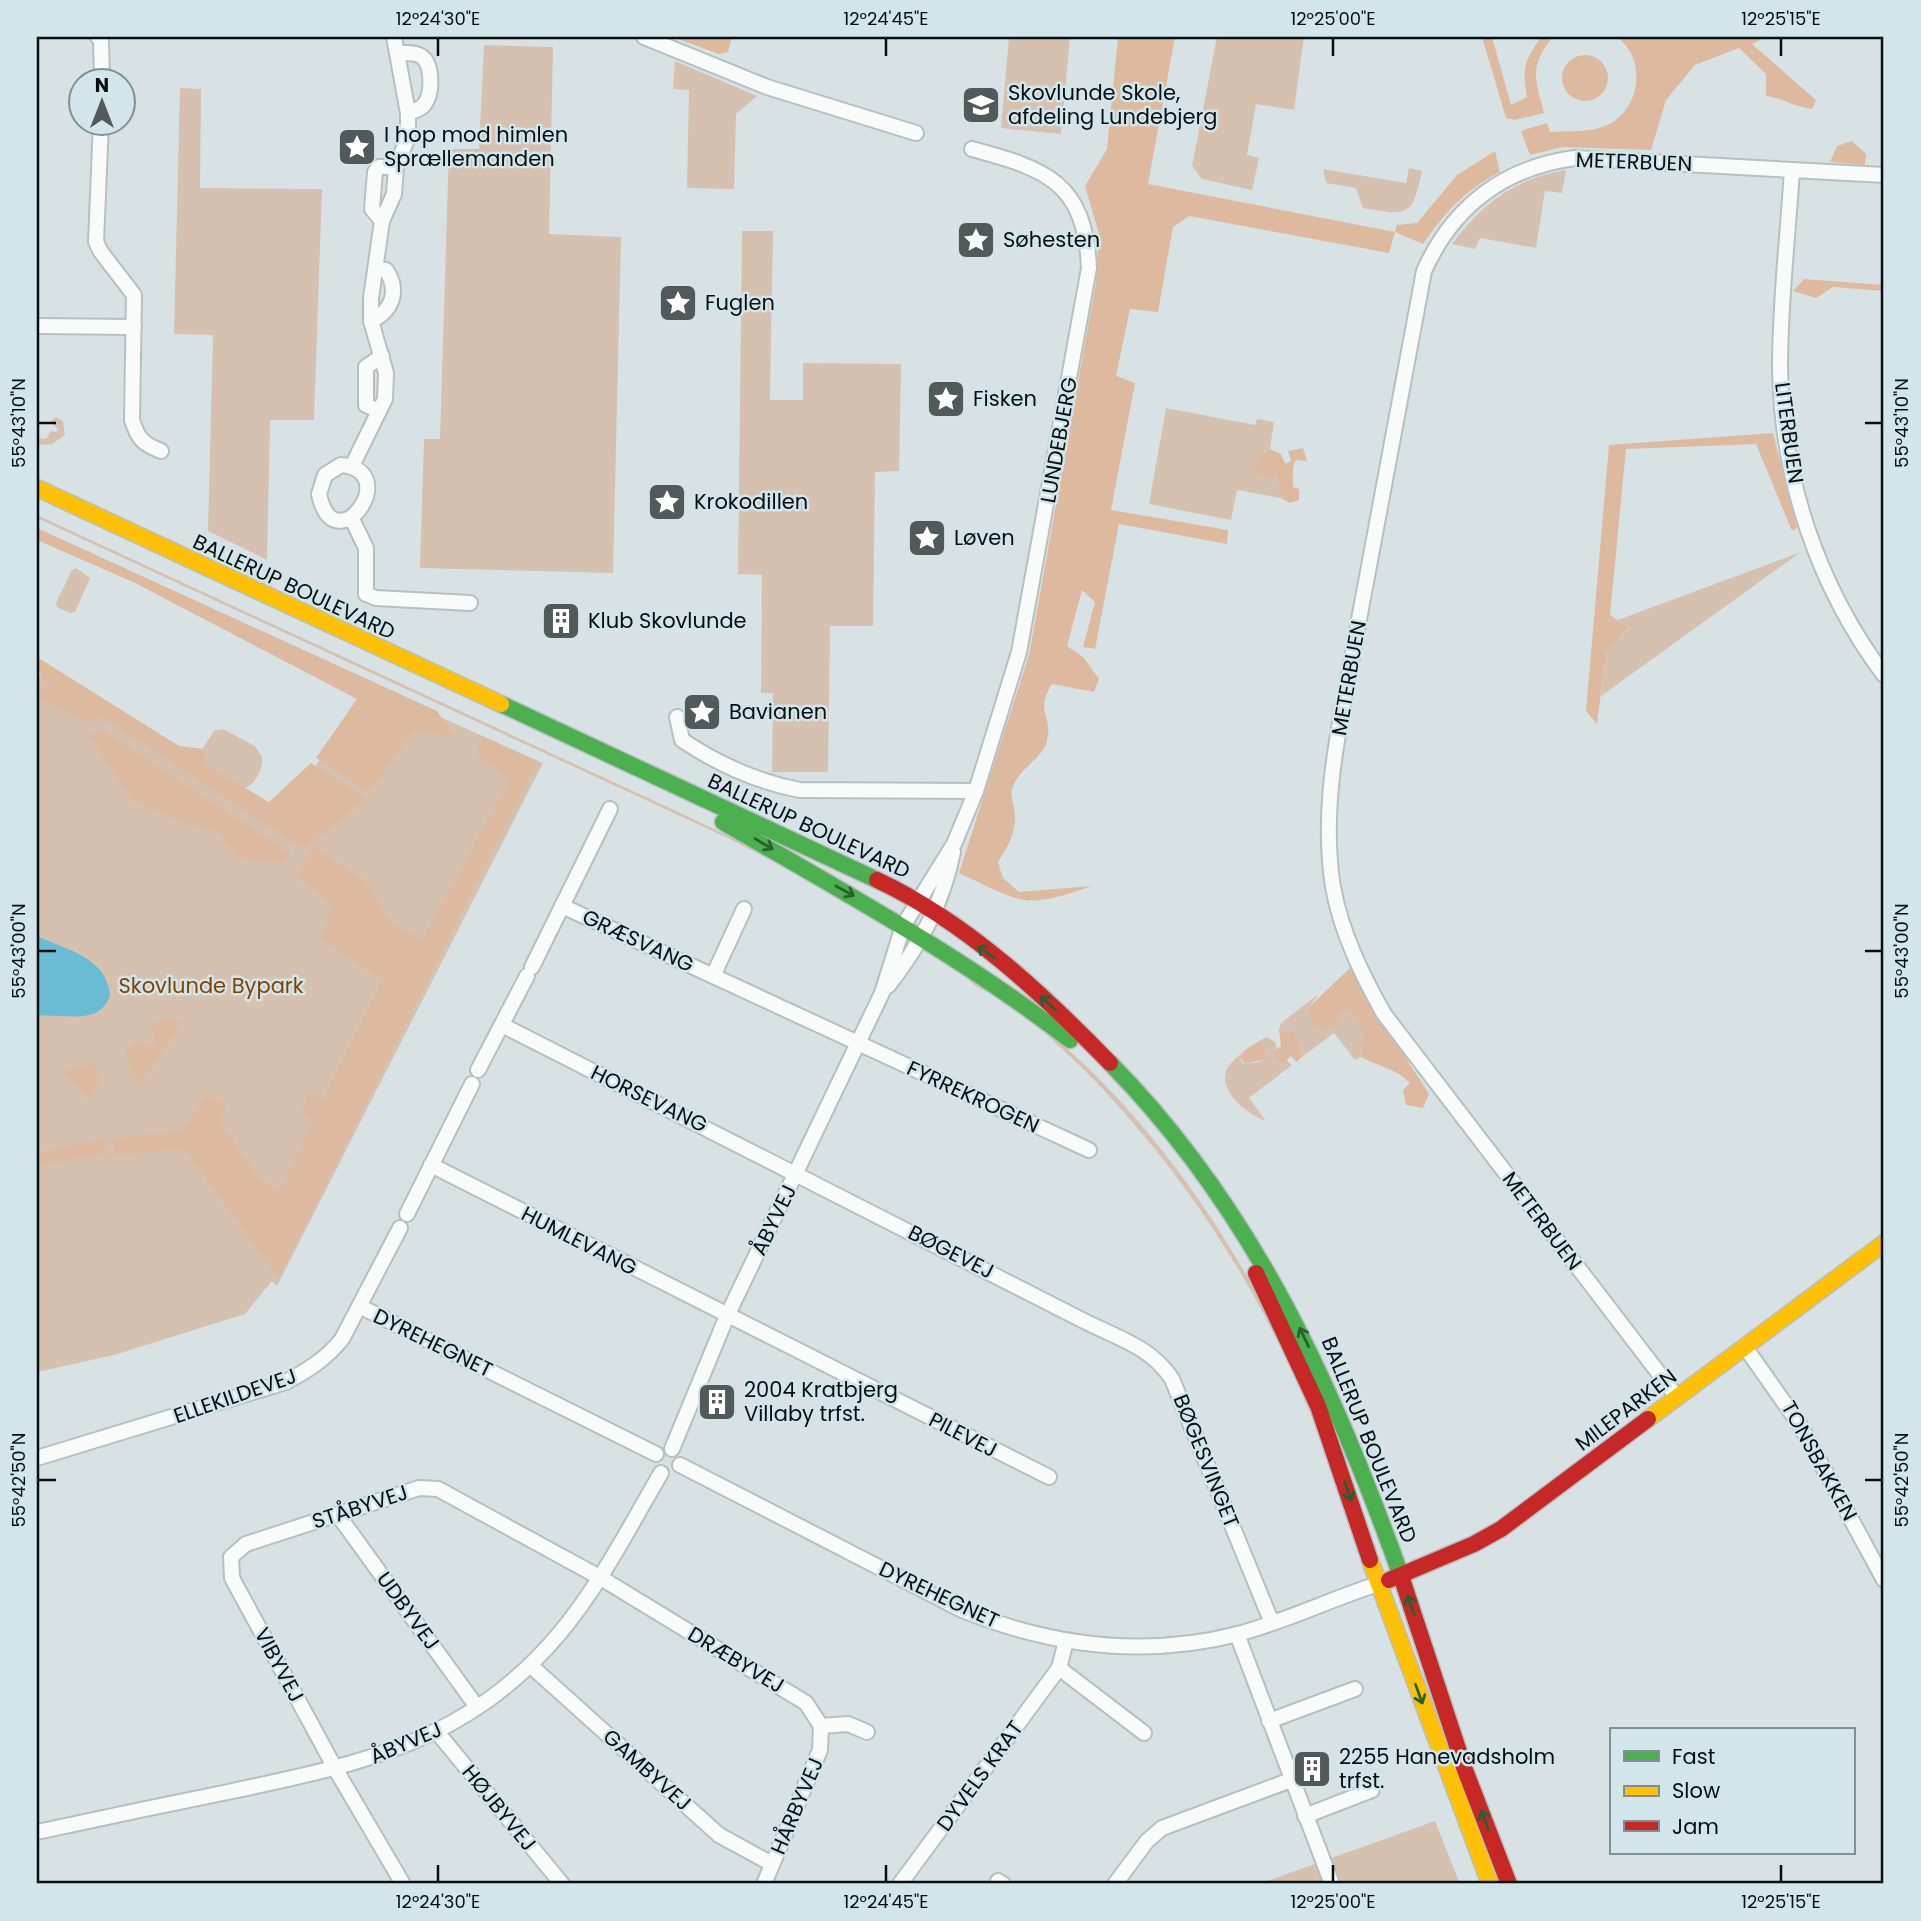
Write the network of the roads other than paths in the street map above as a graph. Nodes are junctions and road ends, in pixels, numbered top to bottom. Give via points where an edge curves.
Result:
1 (98, 37) edge
2 (394, 37) edge
3 (644, 37) edge
4 (398, 53) junction
5 (101, 66) edge
6 (408, 113) junction
7 (916, 133) dead end
8 (100, 136) edge
9 (972, 149) dead end
10 (1792, 170) junction
11 (1884, 175) edge
12 (376, 269) junction
13 (371, 321) junction
14 (37, 326) edge
15 (134, 327) junction
16 (162, 450) dead end
17 (352, 466) junction
18 (37, 488) edge
19 (37, 503) edge
20 (352, 519) junction
21 (470, 603) dead end
22 (1884, 675) edge
23 (677, 717) dead end
24 (976, 791) junction
25 (610, 809) dead end
26 (954, 844) junction
27 (917, 902) junction
28 (562, 906) junction
29 (744, 909) dead end
30 (934, 914) junction
31 (903, 926) junction
32 (922, 937) junction
33 (713, 976) junction
34 (882, 993) junction
35 (502, 1025) junction
36 (858, 1044) junction
37 (478, 1070) dead end
38 (472, 1084) dead end
39 (1089, 1150) dead end
40 (431, 1166) junction
41 (797, 1173) junction
42 (407, 1214) dead end
43 (400, 1228) dead end
44 (1884, 1243) edge
45 (361, 1307) junction
46 (727, 1316) junction
47 (1104, 1331) joint
48 (1745, 1347) junction
49 (1676, 1397) junction
50 (672, 1449) junction
51 (656, 1454) junction
52 (37, 1458) edge
53 (680, 1465) junction
54 (661, 1473) junction
55 (1049, 1478) dead end
56 (338, 1515) junction
57 (231, 1557) joint
58 (1401, 1576) junction
59 (601, 1578) junction
60 (1884, 1580) edge
61 (1378, 1584) junction
62 (1272, 1623) junction
63 (1237, 1634) junction
64 (1066, 1641) junction
65 (530, 1665) junction
66 (1059, 1668) junction
67 (1355, 1689) dead end
68 (477, 1707) junction
69 (1269, 1721) junction
70 (821, 1727) junction
71 (437, 1732) junction
72 (867, 1732) dead end
73 (1144, 1733) dead end
74 (336, 1770) junction
75 (1291, 1780) junction
76 (1373, 1790) dead end
77 (1305, 1816) junction
78 (37, 1832) edge
79 (772, 1864) junction
80 (403, 1884) edge
81 (562, 1884) edge
82 (764, 1884) edge
83 (900, 1884) edge
84 (1115, 1884) edge
85 (1332, 1884) edge
86 (1490, 1884) edge
87 (1509, 1884) edge

1 - 5 street
2 - 4 street
3 - 7 street via 768,87
4 - 6 street
4 - 6 street via 424,57 430,73 427,101
6 - 12 street via 408,137 382,221
8 - 15 street via 96,242 134,295
9 - 24 street, LUNDEBJERG via 1029,165 1065,192 1087,235 1089,268 1019,652
10 - 11 street, METERBUEN
10 - 22 street, LITERBUEN via 1780,365 1789,458 1816,555 1843,611
10 - 49 street, METERBUEN via 1601,158 1546,162 1498,182 1478,196 1445,232 1424,271 1329,801 1334,889 1364,979 1384,1014
12 - 13 street
12 - 13 street via 386,270 391,278 391,306
13 - 17 street via 386,373 385,399
14 - 15 street
15 - 16 street via 132,420 144,444
17 - 20 street via 367,492 360,512
17 - 20 street via 333,468 318,494 335,520
18 - 27 street, BALLERUP BOULEVARD via 820,851
19 -> 31 street, BALLERUP BOULEVARD via 710,815
20 - 21 street via 366,548 366,594
23 - 24 street via 682,740 740,773 773,785 800,790
24 - 26 street, LUNDEBJERG
25 - 28 street, GRÆSVANG
26 - 27 street, LUNDEBJERG
26 - 30 street, LUNDEBJERG
27 - 30 street, BALLERUP BOULEVARD
27 - 31 street, LUNDEBJERG
28 - 33 street, GRÆSVANG
28 - 35 street, GRÆSVANG
29 - 33 street, GRÆSVANG
30 - 32 street, LUNDEBJERG
58 -> 30 street, BALLERUP BOULEVARD via 1342,1421 1301,1331 1204,1171 1159,1115 1071,1023 1018,975
31 - 32 street, BALLERUP BOULEVARD
31 - 34 street, ÅBYVEJ
32 - 34 street, ÅBYVEJ
32 -> 61 street, BALLERUP BOULEVARD via 1055,1027 1099,1066 1195,1177 1251,1262 1318,1406
33 - 36 street, GRÆSVANG
34 - 36 street, ÅBYVEJ
35 - 37 street
35 - 41 street, HORSEVANG
36 - 39 street, FYRREKROGEN
36 - 41 street, ÅBYVEJ
38 - 40 street
40 - 42 street
40 - 46 street, HUMLEVANG
41 - 46 street, ÅBYVEJ
41 - 47 street, BØGEVEJ
43 - 45 street, ELLEKILDEVEJ
44 - 48 street, MILEPARKEN
45 - 51 street, DYREHEGNET
45 - 52 street, ELLEKILDEVEJ via 329,1355 286,1382
46 - 50 street, ÅBYVEJ
46 - 55 street, PILEVEJ
47 - 62 street, BØGESVINGET via 1150,1354 1172,1379
48 - 49 street, MILEPARKEN
48 - 60 street, TONSBAKKEN via 1800,1424
49 - 58 street, MILEPARKEN via 1500,1530
50 - 51 street via 663,1448
50 - 53 street
51 - 54 street via 654,1464
53 - 54 street via 673,1473
53 - 64 street, DYREHEGNET via 962,1610 1030,1634
54 - 59 street, ÅBYVEJ
56 - 57 street, STÅBYVEJ via 246,1544
56 - 59 street, STÅBYVEJ via 419,1488 438,1489
56 - 68 street, UDBYVEJ
57 - 74 street, VIBYVEJ via 232,1578
58 - 61 street, MILEPARKEN
87 -> 58 street, BALLERUP BOULEVARD
59 - 65 street, ÅBYVEJ
59 - 70 street, DRÆBYVEJ via 806,1703
61 - 62 street, DYREHEGNET
61 -> 86 street, BALLERUP BOULEVARD
62 - 63 street, DYREHEGNET
63 - 64 street, DYREHEGNET via 1135,1647
63 - 69 street
64 - 66 street, DYVELS KRAT
65 - 68 street, ÅBYVEJ
65 - 79 street, GAMBYVEJ via 719,1835
66 - 73 street
66 - 83 street, DYVELS KRAT
67 - 69 street
68 - 71 street, ÅBYVEJ
69 - 75 street
70 - 72 street via 848,1724
70 - 79 street, HÅRBYVEJ via 820,1750
71 - 74 street, ÅBYVEJ
71 - 81 street, HØJBYVEJ
74 - 78 street, ÅBYVEJ
74 - 80 street, VIBYVEJ
75 - 77 street
75 - 84 street via 1162,1828
76 - 77 street
77 - 85 street
79 - 82 street, HÅRBYVEJ

